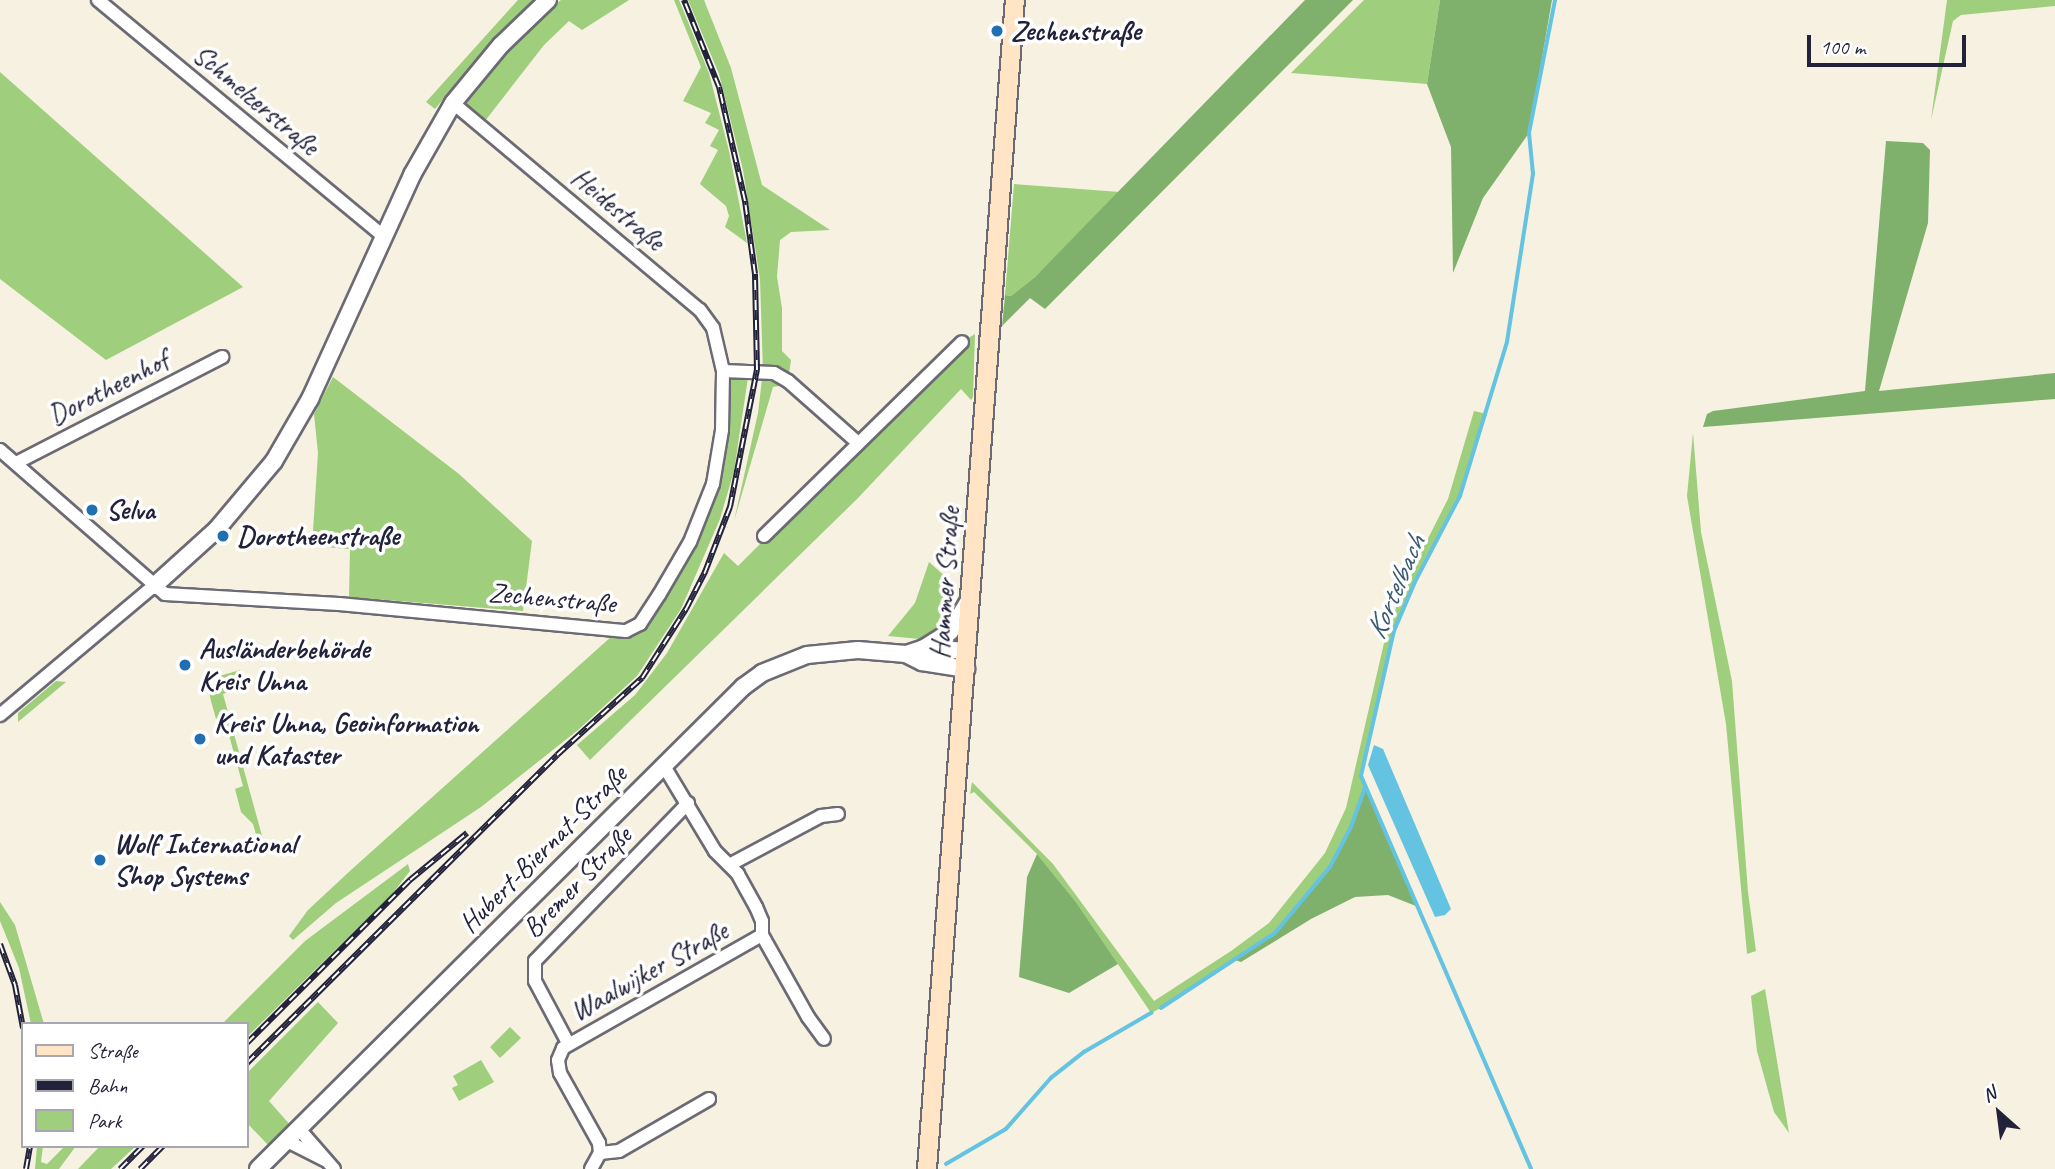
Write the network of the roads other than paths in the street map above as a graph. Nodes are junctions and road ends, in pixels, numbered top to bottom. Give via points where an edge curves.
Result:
1 (98, 0) edge
2 (548, 0) edge
3 (1015, 0) edge
4 (453, 103) junction
5 (384, 237) junction
6 (962, 342) dead end
7 (222, 357) dead end
8 (723, 371) junction
9 (858, 443) junction
10 (0, 450) edge
11 (16, 463) junction
12 (764, 536) dead end
13 (154, 586) junction
14 (970, 599) junction
15 (925, 648) junction
16 (967, 651) junction
17 (906, 654) junction
18 (966, 669) junction
19 (0, 715) edge
20 (664, 766) junction
21 (688, 803) junction
22 (838, 814) dead end
23 (731, 864) junction
24 (762, 935) junction
25 (824, 1039) dead end
26 (568, 1043) junction
27 (709, 1099) dead end
28 (293, 1135) junction
29 (600, 1153) junction
30 (330, 1165) edge
31 (258, 1169) edge
32 (591, 1169) edge
33 (927, 1169) edge

1 - 5 street, Schmelzerstraße
2 - 4 street via 501,45
3 - 14 main road, Hammer Straße
4 - 5 street via 419,161
4 - 8 street, Heidestraße via 700,310 713,328
5 - 13 street via 310,399 274,461 217,529
6 - 9 street
7 - 11 street, Dorotheenhof
8 - 9 street via 774,373
8 - 13 street, Zechenstraße via 722,430 713,484 690,542 640,624 626,631 339,604 165,594
9 - 12 street
10 - 11 street
11 - 13 street
13 - 19 street
14 - 15 street via 950,632
14 - 16 main road, Hammer Straße
15 - 16 street, Hubert-Biernat-Straße
15 - 17 street, Hubert-Biernat-Straße
16 - 18 main road, Hammer Straße
17 - 18 street, Hubert-Biernat-Straße via 922,663
17 - 20 street, Hubert-Biernat-Straße via 829,652 785,662 743,687
18 - 33 main road, Hammer Straße
20 - 21 street, Waalwijker Straße
20 - 28 street, Hubert-Biernat-Straße
21 - 23 street, Waalwijker Straße via 715,851
21 - 26 street, Bremer Straße via 535,961 535,981
22 - 23 street via 821,816
23 - 24 street, Waalwijker Straße via 756,906
24 - 25 street
24 - 26 street, Waalwijker Straße
26 - 29 street, Waalwijker Straße via 560,1053 558,1068 596,1137
27 - 29 street via 619,1151
28 - 30 street
28 - 31 street, Hubert-Biernat-Straße
29 - 32 street

